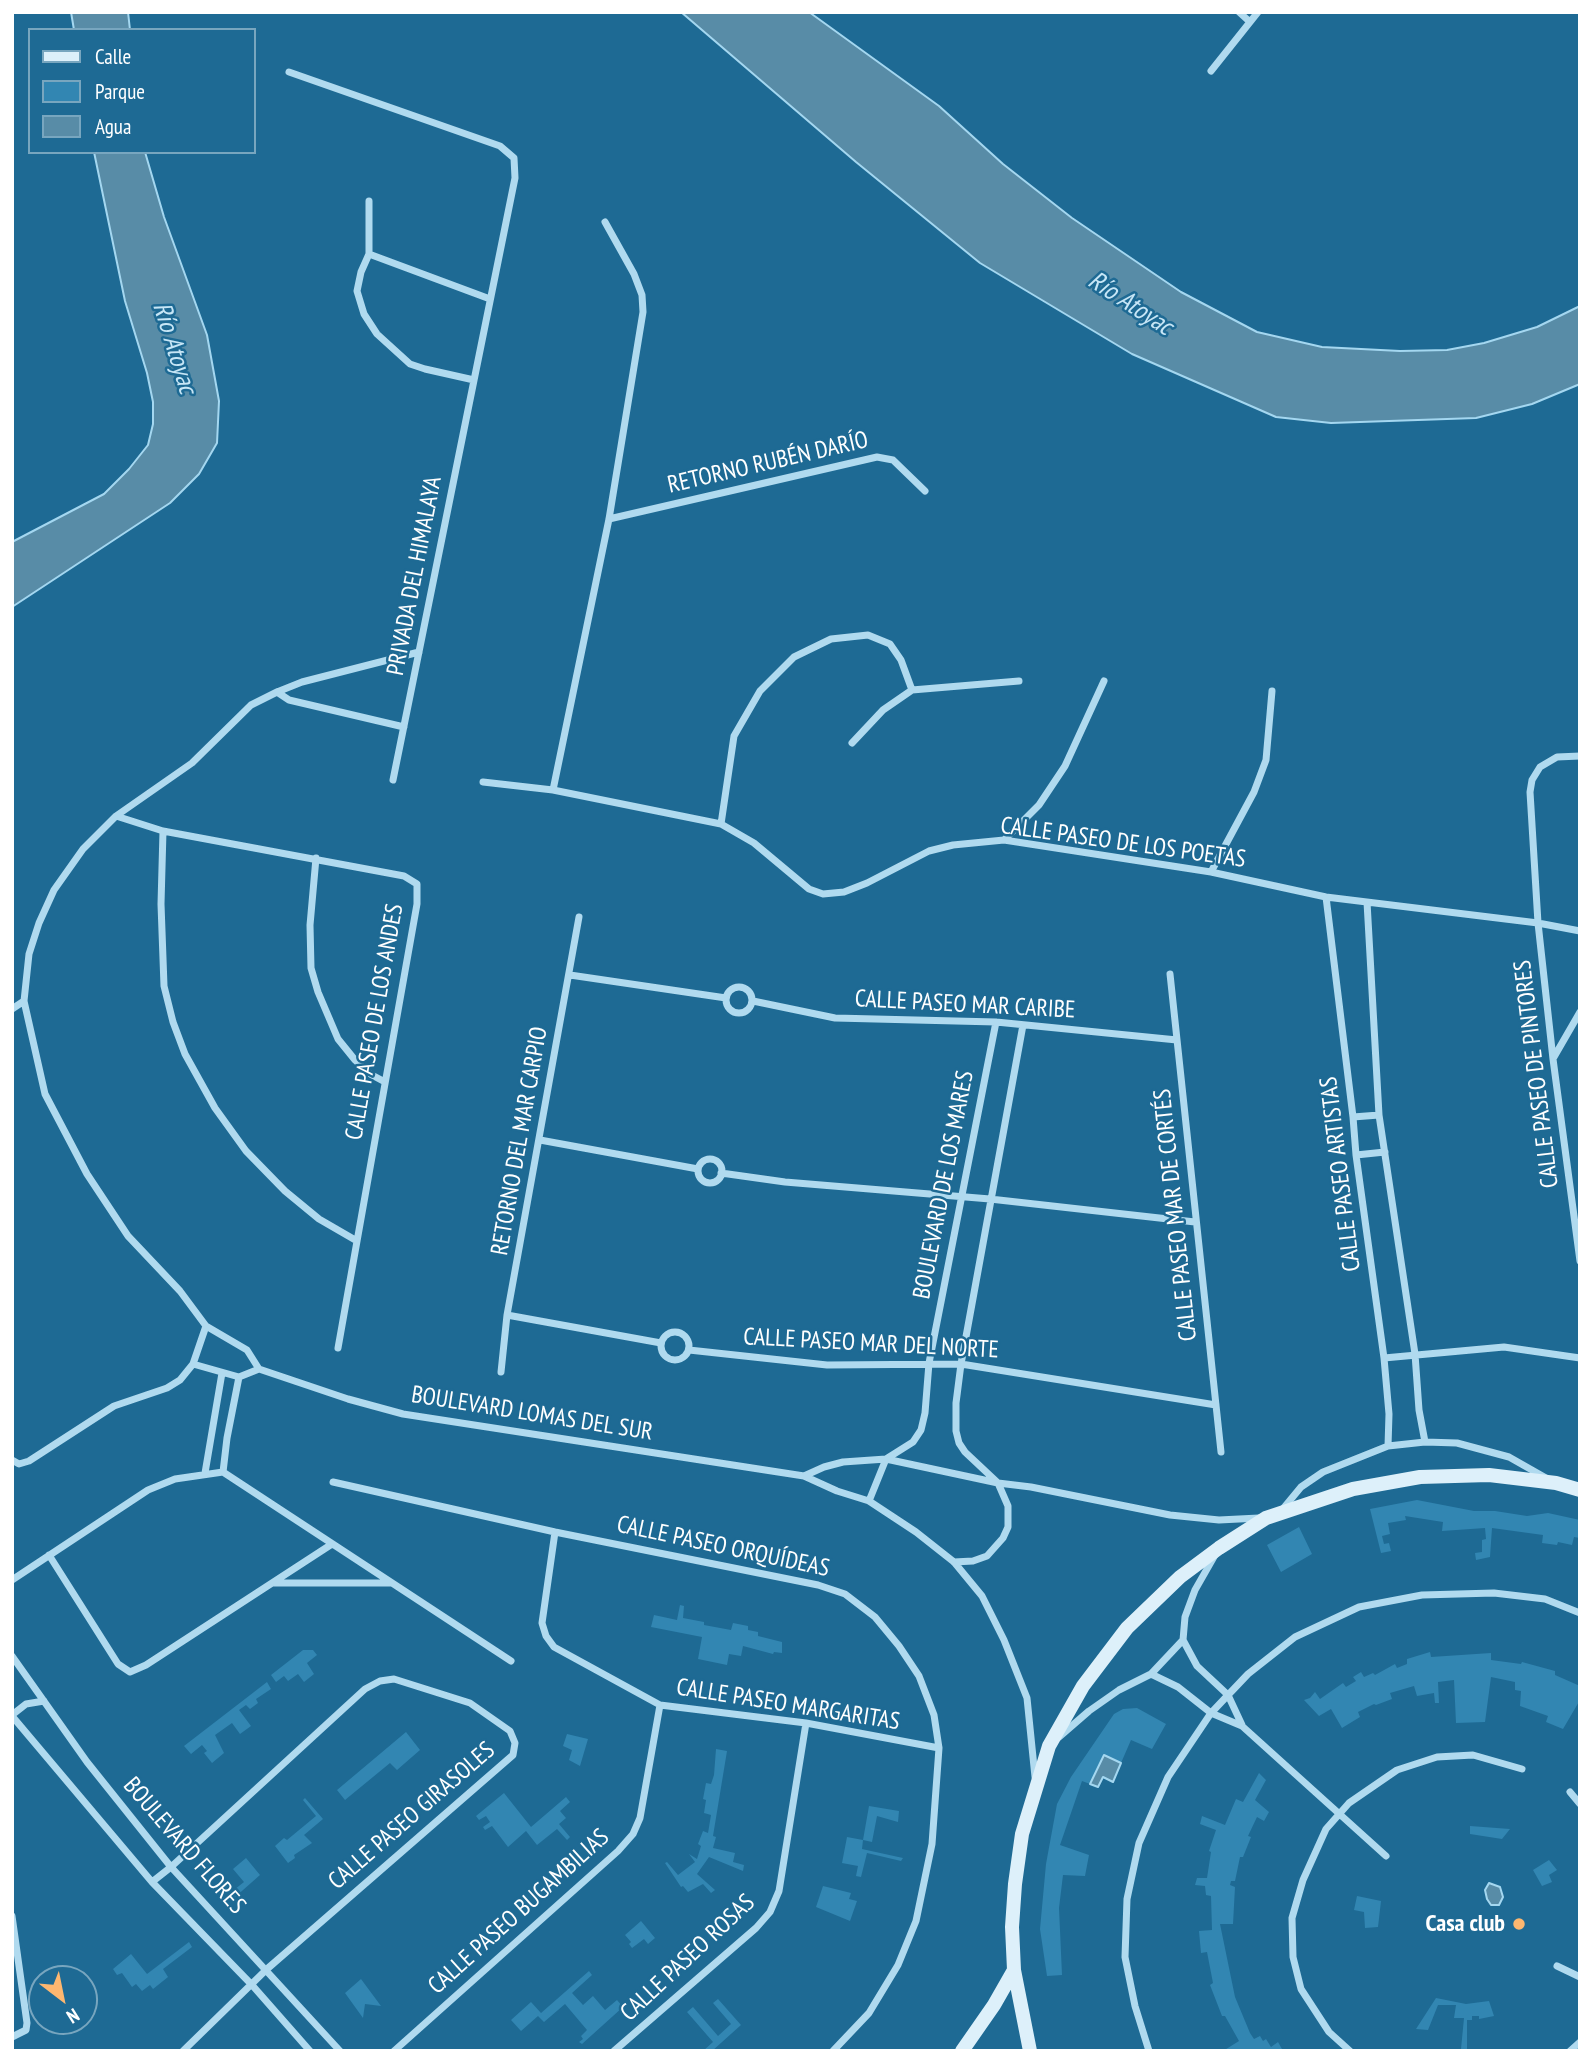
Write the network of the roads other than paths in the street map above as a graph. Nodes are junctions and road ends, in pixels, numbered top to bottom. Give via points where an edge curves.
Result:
1 (1239, 12) edge
2 (1258, 12) edge
3 (1250, 22) junction
4 (1211, 71) dead end
5 (289, 72) dead end
6 (369, 201) dead end
7 (605, 222) dead end
8 (369, 254) junction
9 (490, 299) junction
10 (474, 380) junction
11 (925, 491) dead end
12 (609, 519) junction
13 (419, 652) junction
14 (1019, 681) dead end
15 (1104, 681) dead end
16 (912, 690) junction
17 (1272, 691) dead end
18 (277, 692) junction
19 (404, 727) junction
20 (852, 743) dead end
21 (1580, 756) edge
22 (393, 780) dead end
23 (483, 782) dead end
24 (553, 790) junction
25 (116, 816) junction
26 (721, 824) junction
27 (163, 831) junction
28 (1004, 840) junction
29 (316, 858) junction
30 (1212, 872) junction
31 (1326, 897) junction
32 (1367, 902) junction
33 (579, 917) dead end
34 (1538, 923) junction
35 (1580, 931) edge
36 (1170, 974) dead end
37 (570, 975) junction
38 (726, 998) junction
39 (24, 1001) junction
40 (753, 1001) junction
41 (12, 1009) edge
42 (1580, 1012) edge
43 (996, 1022) junction
44 (1023, 1025) junction
45 (1177, 1041) junction
46 (1553, 1059) junction
47 (385, 1083) junction
48 (1379, 1115) junction
49 (1353, 1117) junction
50 (540, 1140) junction
51 (1385, 1152) junction
52 (1356, 1155) junction
53 (698, 1169) junction
54 (721, 1173) junction
55 (961, 1198) junction
56 (990, 1199) junction
57 (1195, 1222) junction
58 (357, 1241) junction
59 (1580, 1261) edge
60 (507, 1315) junction
61 (206, 1326) junction
62 (661, 1343) junction
63 (338, 1348) dead end
64 (689, 1350) junction
65 (1415, 1354) junction
66 (1384, 1358) junction
67 (1580, 1358) edge
68 (929, 1363) junction
69 (193, 1364) junction
70 (961, 1364) junction
71 (259, 1369) junction
72 (501, 1372) dead end
73 (222, 1373) junction
74 (239, 1377) junction
75 (1216, 1405) junction
76 (1424, 1442) junction
77 (1388, 1446) junction
78 (1220, 1452) dead end
79 (886, 1459) junction
80 (12, 1460) edge
81 (223, 1472) junction
82 (205, 1473) junction
83 (804, 1476) junction
84 (333, 1482) dead end
85 (1580, 1482) edge
86 (998, 1483) junction
87 (1559, 1484) junction
88 (1580, 1490) edge
89 (869, 1501) junction
90 (1273, 1515) junction
91 (555, 1532) junction
92 (332, 1544) junction
93 (1219, 1548) junction
94 (49, 1555) junction
95 (954, 1562) junction
96 (12, 1580) edge
97 (271, 1583) junction
98 (392, 1583) junction
99 (1580, 1613) edge
100 (1183, 1640) junction
101 (12, 1656) edge
102 (511, 1661) dead end
103 (1151, 1674) junction
104 (1228, 1695) junction
105 (44, 1701) junction
106 (660, 1705) junction
107 (1211, 1713) junction
108 (12, 1716) edge
109 (806, 1723) junction
110 (1242, 1726) junction
111 (1049, 1746) junction
112 (939, 1748) junction
113 (1522, 1769) dead end
114 (1036, 1785) junction
115 (1570, 1792) dead end
116 (1580, 1804) edge
117 (1339, 1814) junction
118 (1386, 1856) dead end
119 (171, 1867) junction
120 (152, 1882) junction
121 (12, 1916) edge
122 (14, 1962) edge
123 (1557, 1966) dead end
124 (267, 1969) junction
125 (1014, 1970) junction
126 (1580, 1977) edge
127 (252, 1985) junction
128 (12, 2036) edge
129 (1580, 2042) edge
130 (183, 2051) edge
131 (310, 2051) edge
132 (340, 2051) edge
133 (394, 2051) edge
134 (614, 2051) edge
135 (833, 2051) edge
136 (962, 2051) edge
137 (1030, 2051) edge
138 (1149, 2051) edge
139 (1350, 2051) edge
140 (1570, 2051) edge

1 - 3 street
2 - 3 street
3 - 4 street
5 - 9 street, PRIVADA DEL HIMALAYA via 500,146 514,158 515,178
6 - 8 street
7 - 12 street via 634,274 643,312
8 - 9 street
8 - 10 street via 357,291 377,334 410,363
9 - 10 street, PRIVADA DEL HIMALAYA
10 - 13 street, PRIVADA DEL HIMALAYA
11 - 12 street, RETORNO RUBÉN DARÍO via 893,460 877,457
12 - 24 street
13 - 18 street
13 - 19 street, PRIVADA DEL HIMALAYA
14 - 16 street
15 - 28 street via 1065,766 1039,805
16 - 20 street via 883,710
16 - 26 street via 890,644 868,635 831,639 793,657 760,691 734,736
17 - 30 street via 1266,760
18 - 19 street via 289,700
18 - 25 street via 251,705 192,763
19 - 22 street, PRIVADA DEL HIMALAYA
21 - 34 street, CALLE PASEO DE PINTORES via 1557,757 1540,767 1532,780
23 - 24 street, CALLE PASEO DE LOS POETAS
24 - 26 street, CALLE PASEO DE LOS POETAS
25 - 27 street, CALLE PASEO DE LOS ANDES
25 - 39 street via 83,849 54,890 29,954
26 - 28 street, CALLE PASEO DE LOS POETAS via 754,843 809,889 823,894 867,883 929,851
27 - 29 street, CALLE PASEO DE LOS ANDES
27 - 58 street via 164,985 185,1054 246,1151 319,1219
28 - 30 street, CALLE PASEO DE LOS POETAS
29 - 47 street via 310,925 311,968 318,992 338,1039 355,1060
29 - 47 street, CALLE PASEO DE LOS ANDES via 404,876 417,884
30 - 31 street, CALLE PASEO DE LOS POETAS
31 - 32 street, CALLE PASEO DE LOS POETAS
31 - 49 street, CALLE PASEO ARTISTAS
32 - 34 street, CALLE PASEO DE LOS POETAS
32 - 48 street, CALLE PASEO ARTISTAS
33 - 37 street, RETORNO DEL MAR CARPIO
34 - 35 street, CALLE PASEO DE LOS POETAS
34 - 46 street, CALLE PASEO DE PINTORES
36 - 45 street, CALLE PASEO MAR DE CORTÉS
37 - 38 street
37 - 50 street, RETORNO DEL MAR CARPIO
38 - 40 street via 731,989 741,986
38 - 40 street via 729,1008 738,1013 748,1010
39 - 41 street
39 - 61 street via 45,1094 86,1174 128,1236
40 - 43 street, CALLE PASEO MAR CARIBE via 835,1018
42 - 46 street
43 - 44 street, CALLE PASEO MAR CARIBE
43 - 55 street, BOULEVARD DE LOS MARES
44 - 45 street, CALLE PASEO MAR CARIBE
44 - 56 street, BOULEVARD DE LOS MARES
45 - 57 street, CALLE PASEO MAR DE CORTÉS
46 - 59 street, CALLE PASEO DE PINTORES
47 - 58 street, CALLE PASEO DE LOS ANDES
48 - 49 street
48 - 51 street, CALLE PASEO ARTISTAS
49 - 52 street, CALLE PASEO ARTISTAS
50 - 53 street
50 - 60 street, RETORNO DEL MAR CARPIO
51 - 52 street
51 - 65 street, CALLE PASEO ARTISTAS
52 - 66 street, CALLE PASEO ARTISTAS
53 - 54 street via 708,1182
53 - 54 street via 703,1161 712,1159 720,1164
54 - 55 street
55 - 56 street
55 - 68 street, BOULEVARD DE LOS MARES
56 - 57 street
56 - 70 street, BOULEVARD DE LOS MARES
57 - 75 street, CALLE PASEO MAR DE CORTÉS
58 - 63 street, CALLE PASEO DE LOS ANDES
60 - 62 street
60 - 72 street, RETORNO DEL MAR CARPIO
61 - 69 street
61 - 71 street via 247,1350
62 - 64 street via 662,1352 676,1361
62 - 64 street via 674,1331 689,1341
64 - 68 street, CALLE PASEO MAR DEL NORTE via 827,1365
65 - 66 street
65 - 67 street via 1504,1347
65 - 76 street, CALLE PASEO ARTISTAS
66 - 77 street, CALLE PASEO ARTISTAS
68 - 70 street, CALLE PASEO MAR DEL NORTE
68 - 79 street, BOULEVARD DE LOS MARES via 921,1430 913,1442
69 - 73 street
69 - 80 street via 167,1388 114,1406 29,1461 19,1464
70 - 75 street, CALLE PASEO MAR DEL NORTE
70 - 86 street, BOULEVARD DE LOS MARES via 956,1402 959,1443
71 - 74 street
71 - 83 street, BOULEVARD LOMAS DEL SUR via 403,1414
73 - 74 street
73 - 82 street
74 - 81 street
75 - 78 street, CALLE PASEO MAR DE CORTÉS
76 - 77 street
76 - 87 street via 1457,1443 1509,1457
77 - 90 street via 1323,1472
79 - 83 street, BOULEVARD LOMAS DEL SUR via 843,1462
79 - 86 street, BOULEVARD LOMAS DEL SUR
79 - 89 street
81 - 82 street
81 - 92 street
82 - 94 street via 148,1490
83 - 89 street, BOULEVARD LOMAS DEL SUR
84 - 91 street, CALLE PASEO ORQUÍDEAS
85 - 87 street
86 - 90 street, BOULEVARD LOMAS DEL SUR via 1170,1515 1219,1520
86 - 95 street via 1008,1506 1003,1538 987,1556
87 - 88 street
87 - 90 street via 1489,1475 1420,1477 1353,1489
89 - 95 street, BOULEVARD LOMAS DEL SUR
90 - 93 street
91 - 106 street, CALLE PASEO MARGARITAS via 542,1623 546,1636 554,1647
91 - 112 street, CALLE PASEO ORQUÍDEAS via 845,1594 875,1617 919,1676 934,1715
92 - 97 street
92 - 98 street
93 - 100 street via 1195,1590
93 - 111 street via 1180,1577 1127,1628 1083,1686
94 - 96 street
94 - 97 street via 118,1664 130,1672
95 - 114 street, BOULEVARD LOMAS DEL SUR via 982,1596 1027,1698
97 - 98 street
98 - 102 street
99 - 104 street via 1545,1599 1494,1593 1422,1595 1359,1607 1295,1637
100 - 103 street
100 - 104 street via 1197,1666
101 - 105 street, BOULEVARD FLORES
103 - 107 street via 1178,1687
103 - 111 street via 1089,1711
104 - 107 street
104 - 110 street
105 - 108 street via 26,1704
105 - 119 street, BOULEVARD FLORES
106 - 109 street, CALLE PASEO MARGARITAS
106 - 133 street, CALLE PASEO BUGAMBILIAS via 640,1818 633,1834
107 - 110 street
107 - 138 street via 1168,1777 1139,1843 1128,1899 1125,1957
108 - 120 street, BOULEVARD FLORES
109 - 112 street, CALLE PASEO MARGARITAS
109 - 134 street, CALLE PASEO ROSAS via 779,1891 770,1912
110 - 117 street
111 - 114 street
112 - 135 street, CALLE PASEO ORQUÍDEAS via 932,1844 916,1921 898,1965 869,2014
113 - 117 street via 1474,1755 1437,1757 1397,1770
114 - 125 street via 1014,1884
115 - 116 street
117 - 118 street
117 - 139 street via 1326,1829 1303,1880 1292,1918 1293,1957 1301,1989 1329,2032
119 - 120 street, CALLE PASEO GIRASOLES
119 - 124 street, BOULEVARD FLORES
119 - 124 street, CALLE PASEO GIRASOLES via 365,1689 380,1681 394,1679 470,1703 510,1731 516,1743 513,1755
120 - 127 street, BOULEVARD FLORES
121 - 122 street
122 - 128 street via 27,2023 26,2030
123 - 126 street
124 - 127 street
124 - 132 street, BOULEVARD FLORES
125 - 136 street
125 - 137 street
127 - 130 street
127 - 131 street, BOULEVARD FLORES
129 - 140 street

